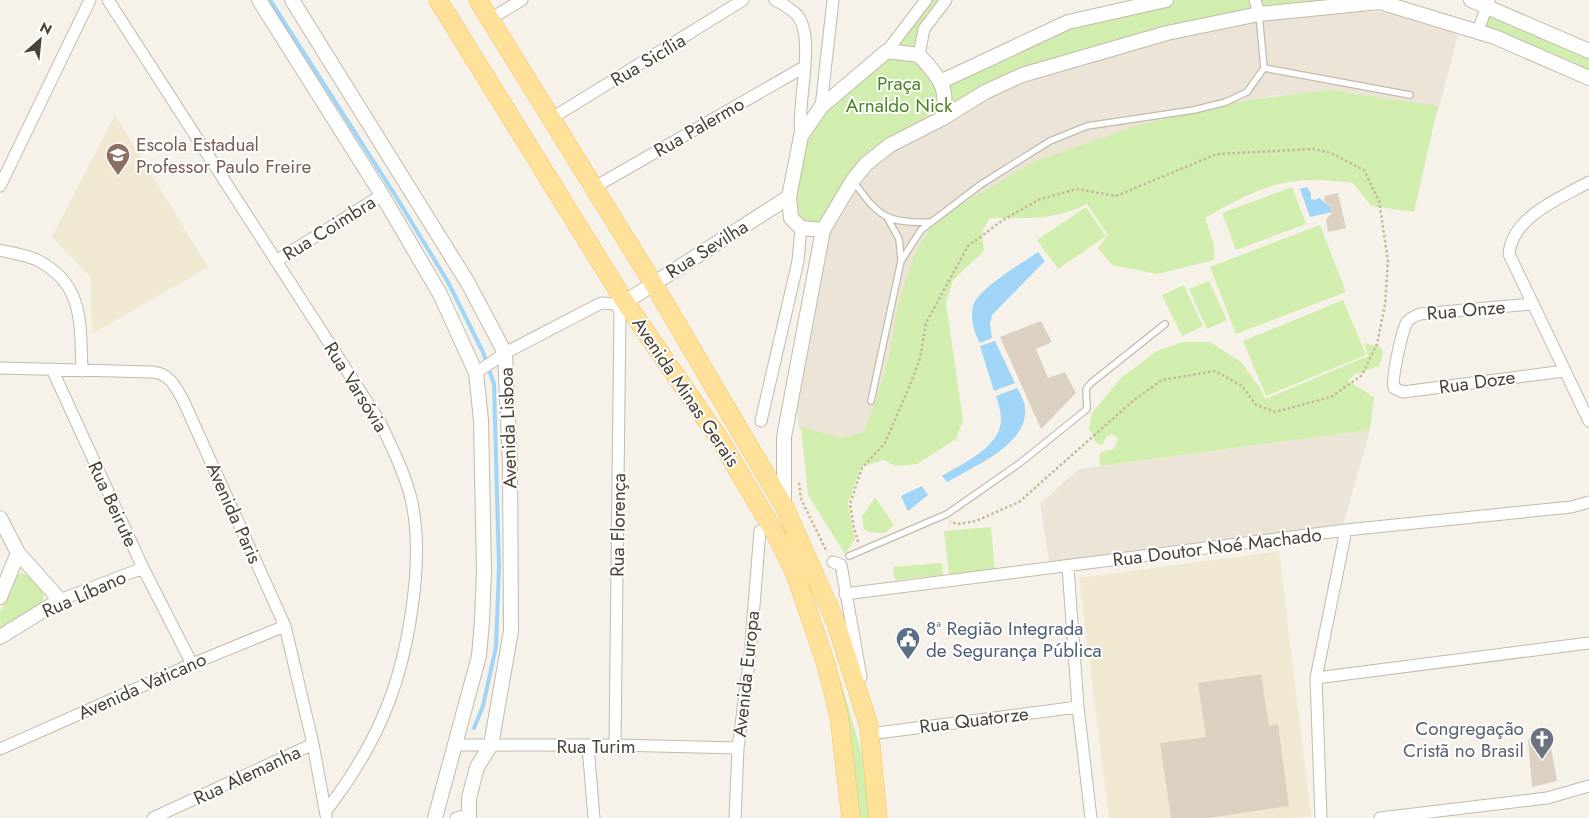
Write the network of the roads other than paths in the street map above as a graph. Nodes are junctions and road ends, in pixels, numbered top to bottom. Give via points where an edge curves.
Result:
1 (90, 0) edge
2 (108, 0) edge
3 (259, 0) edge
4 (292, 0) edge
5 (438, 0) edge
6 (478, 0) edge
7 (522, 0) edge
8 (743, 0) edge
9 (775, 0) edge
10 (833, 0) edge
11 (926, 0) edge
12 (946, 0) edge
13 (1166, 0) edge
14 (1255, 0) edge
15 (1471, 0) edge
16 (1380, 1) edge
17 (1489, 3) edge
18 (1407, 4) edge
19 (1259, 14) junction
20 (490, 18) junction
21 (1478, 31) junction
22 (887, 51) junction
23 (1589, 51) edge
24 (919, 55) junction
25 (804, 67) junction
26 (1264, 68) junction
27 (1589, 78) edge
28 (942, 81) junction
29 (1410, 95) dead end
30 (821, 107) junction
31 (552, 118) junction
32 (944, 118) junction
33 (801, 136) junction
34 (853, 180) junction
35 (1589, 182) edge
36 (0, 186) edge
37 (593, 188) junction
38 (382, 195) junction
39 (789, 197) junction
40 (888, 219) junction
41 (932, 222) junction
42 (801, 228) junction
43 (823, 230) junction
44 (0, 250) edge
45 (276, 261) junction
46 (901, 261) junction
47 (653, 283) junction
48 (622, 304) junction
49 (1532, 304) junction
50 (1165, 324) dead end
51 (505, 353) junction
52 (0, 368) edge
53 (52, 369) junction
54 (1564, 370) junction
55 (82, 371) junction
56 (476, 373) junction
57 (1393, 385) joint
58 (871, 401) dead end
59 (761, 421) dead end
60 (1589, 422) edge
61 (1589, 502) edge
62 (784, 506) junction
63 (0, 518) edge
64 (1346, 530) junction
65 (760, 531) dead end
66 (18, 553) junction
67 (849, 556) joint
68 (1068, 566) junction
69 (143, 568) junction
70 (845, 594) junction
71 (0, 597) edge
72 (60, 600) junction
73 (285, 626) junction
74 (0, 637) edge
75 (1589, 643) edge
76 (192, 664) junction
77 (1316, 678) junction
78 (1078, 707) junction
79 (869, 730) junction
80 (312, 744) junction
81 (454, 745) junction
82 (491, 745) junction
83 (616, 745) junction
84 (588, 746) junction
85 (738, 748) junction
86 (0, 749) edge
87 (1589, 786) edge
88 (326, 815) edge
89 (465, 817) edge
90 (154, 818) edge
91 (435, 818) edge
92 (594, 818) edge
93 (735, 818) edge
94 (850, 818) edge
95 (878, 818) edge
96 (1091, 818) edge
97 (1321, 818) edge
98 (1380, 818) edge

1 - 36 street
2 - 45 street, Rua Varsóvia
3 - 38 street, Avenida Lisboa
4 - 51 street, Avenida Lisboa via 468,283
5 - 48 main road, Avenida Minas Gerais
6 - 20 main road, Avenida Minas Gerais
7 - 20 street
8 - 31 street, Rua Sicília
9 - 25 street via 798,17 804,36
10 - 30 street
11 - 22 street
12 - 24 street via 924,29
13 - 28 street via 1068,22
14 - 19 street
15 - 17 street
16 - 18 street
16 - 19 street
17 - 21 street
17 - 23 street
18 - 21 street
19 - 26 lane
19 - 32 street via 1167,33 1022,75 985,92
20 - 31 main road, Avenida Minas Gerais
21 - 27 street
22 - 24 street
22 - 30 street
24 - 28 street
25 - 33 street via 799,121
25 - 37 street, Rua Palermo
26 - 29 lane
26 - 41 lane via 1247,92 1226,102 1087,126 1050,141 980,185
28 - 32 street via 946,100
30 - 33 street
31 - 37 main road, Avenida Minas Gerais
32 - 34 street via 890,145 866,164
33 - 39 street
34 - 40 lane via 868,202
34 - 43 street
35 - 49 street via 1544,208 1515,233 1510,243 1509,254
37 - 47 main road, Avenida Minas Gerais
38 - 45 street, Rua Coimbra
38 - 56 street, Avenida Lisboa via 440,294
39 - 42 street via 792,218
39 - 47 street, Rua Sevilha
40 - 41 lane
40 - 46 lane via 899,238
41 - 46 lane via 921,230
42 - 43 street
42 - 59 street via 798,261
43 - 62 street via 784,437
44 - 55 street via 36,259 52,270 73,293 79,314
45 - 88 street, Rua Varsóvia via 380,422 412,502 415,532 416,579 400,675 365,754
46 - 58 lane
47 - 48 street, Rua Sevilha
47 - 62 main road, Avenida Minas Gerais
48 - 51 street via 601,302
48 - 83 street, Rua Florença
48 - 94 main road, Avenida Minas Gerais via 720,440 795,573 826,664 839,716
49 - 54 street
49 - 57 street, Rua Onze via 1413,317 1405,326
50 - 67 lane via 1091,383 1086,389 1087,409 1020,463 947,514
51 - 56 street
51 - 82 street, Avenida Lisboa via 511,622
52 - 53 street, Avenida Paris
53 - 55 street, Avenida Paris
53 - 69 street, Rua Beirute
54 - 57 street, Rua Doze via 1403,392
54 - 60 street
55 - 73 street, Avenida Paris via 157,372 172,381
56 - 81 street, Avenida Lisboa via 481,438 482,621 479,656
61 - 64 street, Rua Doutor Noé Machado via 1572,507
62 - 79 main road, Avenida Minas Gerais via 836,623
63 - 66 street
64 - 68 street, Rua Doutor Noé Machado
64 - 77 street
65 - 85 street, Avenida Europa via 750,655
66 - 71 street
66 - 72 street
67 - 70 street, Avenida Minas Gerais via 837,563
68 - 70 street, Rua Doutor Noé Machado
68 - 78 street
69 - 72 street, Rua Líbano
69 - 76 street, Rua Beirute
70 - 79 street, Avenida Minas Gerais
72 - 74 street, Rua Líbano
73 - 76 street, Avenida Vaticano
73 - 80 street, Avenida Paris
75 - 77 street
76 - 86 street, Avenida Vaticano
77 - 97 street
78 - 79 street, Rua Quatorze
78 - 96 street
79 - 95 main road, Avenida Minas Gerais
80 - 88 street, Avenida Paris
80 - 90 street, Rua Alemanha
81 - 82 street, Rua Turim
81 - 91 street, Avenida Lisboa
82 - 84 street, Rua Turim
82 - 89 street, Avenida Lisboa via 477,767
83 - 84 street, Rua Turim
83 - 85 street, Rua Turim
84 - 92 street
85 - 93 street, Avenida Europa
87 - 98 street via 1547,798

